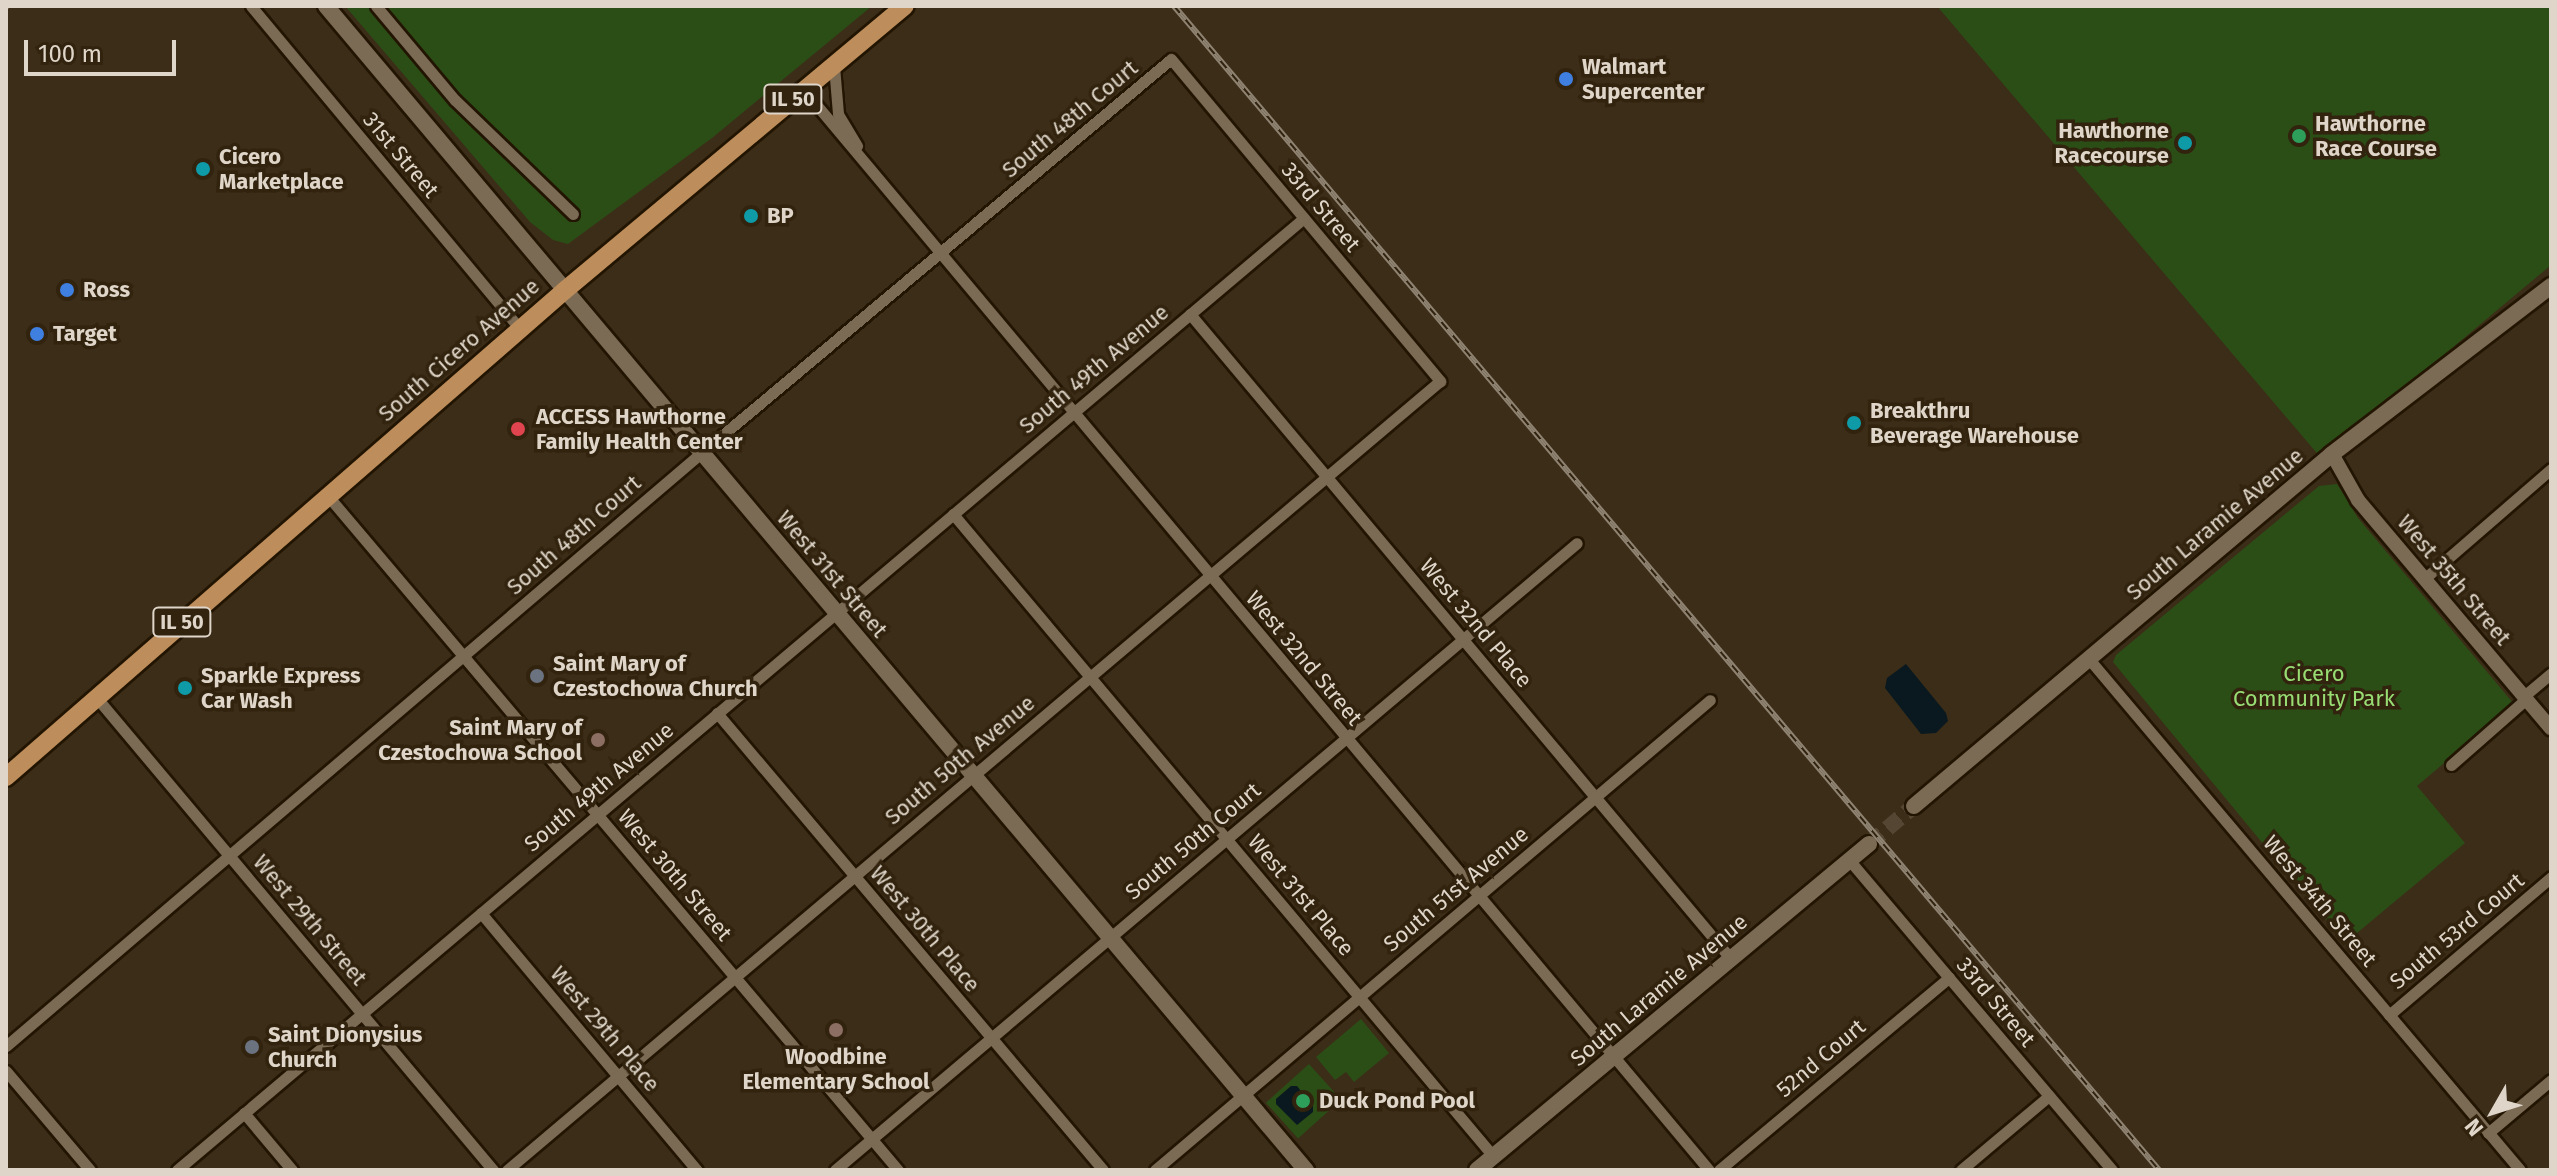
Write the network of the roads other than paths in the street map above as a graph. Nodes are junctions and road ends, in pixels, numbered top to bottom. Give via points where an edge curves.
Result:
1 (251, 6) edge
2 (326, 6) edge
3 (376, 6) edge
4 (905, 6) edge
5 (1171, 59) joint
6 (834, 66) junction
7 (804, 90) junction
8 (870, 171) junction
9 (573, 214) dead end
10 (1304, 218) junction
11 (940, 255) junction
12 (2551, 286) edge
13 (564, 291) junction
14 (1190, 314) junction
15 (520, 329) junction
16 (1440, 381) joint
17 (1072, 413) junction
18 (701, 453) junction
19 (2332, 454) junction
20 (2551, 469) edge
21 (1327, 476) junction
22 (328, 496) junction
23 (953, 514) junction
24 (1577, 543) dead end
25 (1209, 576) junction
26 (2424, 579) junction
27 (836, 613) junction
28 (1463, 639) junction
29 (464, 656) junction
30 (2089, 659) junction
31 (2551, 673) edge
32 (1091, 675) junction
33 (96, 697) junction
34 (2525, 698) junction
35 (1710, 700) dead end
36 (717, 713) junction
37 (2551, 728) edge
38 (49, 736) junction
39 (1346, 738) junction
40 (2451, 765) dead end
41 (6, 766) edge
42 (973, 776) junction
43 (6, 777) edge
44 (1596, 797) junction
45 (1914, 806) tunnel mouth
46 (598, 815) junction
47 (1227, 839) junction
48 (1869, 844) tunnel mouth
49 (229, 855) junction
50 (1850, 861) junction
51 (854, 876) junction
52 (2551, 877) edge
53 (1478, 896) junction
54 (481, 913) junction
55 (1110, 938) junction
56 (1731, 959) junction
57 (735, 977) junction
58 (1949, 978) junction
59 (1360, 996) junction
60 (362, 1014) junction
61 (2389, 1015) junction
62 (991, 1038) junction
63 (6, 1046) edge
64 (1613, 1057) junction
65 (6, 1071) edge
66 (618, 1076) junction
67 (2551, 1080) edge
68 (1243, 1095) junction
69 (2049, 1096) junction
70 (244, 1113) junction
71 (2488, 1133) junction
72 (872, 1139) junction
73 (1493, 1156) junction
74 (90, 1170) edge
75 (177, 1170) edge
76 (292, 1170) edge
77 (493, 1170) edge
78 (507, 1170) edge
79 (697, 1170) edge
80 (835, 1170) edge
81 (898, 1170) edge
82 (1103, 1170) edge
83 (1155, 1170) edge
84 (1306, 1170) edge
85 (1477, 1170) edge
86 (1709, 1170) edge
87 (1719, 1170) edge
88 (1961, 1170) edge
89 (2112, 1170) edge
90 (2520, 1170) edge

1 - 15 street, 31st Street
2 - 13 main road, West 31st Street
3 - 9 street via 455,100
4 - 6 main road, South Cicero Avenue / IL 50
5 - 10 street, 33rd Street
5 - 11 street, South 48th Court
6 - 7 main road, South Cicero Avenue / IL 50
6 - 8 street, West 32nd Street via 838,114
7 - 8 street, West 32nd Street
7 - 13 main road, South Cicero Avenue / IL 50
8 - 11 street, West 32nd Street
10 - 14 street, South 49th Avenue
10 - 16 street, 33rd Street
11 - 17 street, West 32nd Street
11 - 18 street, South 48th Court
12 - 19 main road, South Laramie Avenue
13 - 15 main road, South Cicero Avenue / IL 50
13 - 18 main road, West 31st Street
14 - 17 street, South 49th Avenue
14 - 21 street, West 32nd Place
15 - 22 main road, South Cicero Avenue / IL 50
16 - 21 street, South 50th Avenue
17 - 23 street, South 49th Avenue
17 - 25 street, West 32nd Street
18 - 27 main road, West 31st Street
18 - 29 street, South 48th Court
19 - 26 street, West 35th Street via 2358,500
19 - 30 main road, South Laramie Avenue
20 - 26 street
21 - 25 street, South 50th Avenue
21 - 28 street, West 32nd Place
22 - 29 street, West 30th Street
22 - 33 main road, South Cicero Avenue / IL 50
23 - 27 street, South 49th Avenue
23 - 32 street, West 31st Place
24 - 28 street, South 50th Court
25 - 32 street, South 50th Avenue
25 - 39 street, West 32nd Street
26 - 34 street, West 35th Street
27 - 36 street, South 49th Avenue
27 - 42 main road, West 31st Street
28 - 39 street, South 50th Court
28 - 44 street, West 32nd Place
29 - 46 street, West 30th Street
29 - 49 street, South 48th Court
30 - 45 main road, South Laramie Avenue
30 - 61 street, West 34th Street
31 - 34 street
32 - 42 street, South 50th Avenue
32 - 47 street, West 31st Place
33 - 38 main road, South Cicero Avenue / IL 50
33 - 49 street, West 29th Street
34 - 37 street, West 35th Street
34 - 40 street
35 - 44 street, South 51st Avenue
36 - 46 street, South 49th Avenue
36 - 51 street, West 30th Place
38 - 41 main road, South Cicero Avenue / IL 50
38 - 43 main road, South Cicero Avenue / IL 50
39 - 47 street, South 50th Court
39 - 53 street, West 32nd Street
42 - 51 street, South 50th Avenue
42 - 55 main road, West 31st Street
44 - 53 street, South 51st Avenue
44 - 56 street, West 32nd Place
46 - 54 street, South 49th Avenue
46 - 57 street, West 30th Street
47 - 55 street, South 50th Court
47 - 59 street, West 31st Place
48 - 50 main road, South Laramie Avenue
49 - 60 street, West 29th Street
49 - 63 street, South 48th Court
50 - 56 main road, South Laramie Avenue
50 - 58 street, 33rd Street
51 - 57 street, South 50th Avenue
51 - 62 street, West 30th Place
52 - 61 street, South 53rd Court
53 - 59 street, South 51st Avenue
53 - 64 street, West 32nd Street
54 - 60 street, South 49th Avenue
54 - 66 street, West 29th Place
55 - 62 street, South 50th Court
55 - 68 main road, West 31st Street
56 - 64 main road, South Laramie Avenue
57 - 66 street, South 50th Avenue
57 - 72 street, West 30th Street
58 - 69 street, 33rd Street
58 - 87 street, 52nd Court
59 - 68 street, South 51st Avenue
59 - 73 street, West 31st Place
60 - 70 street, South 49th Avenue
60 - 77 street, West 29th Street
61 - 71 street, West 34th Street
62 - 72 street, South 50th Court
62 - 82 street, West 30th Place
64 - 73 main road, South Laramie Avenue
64 - 86 street, West 32nd Street
65 - 74 street
66 - 78 street, South 50th Avenue
66 - 79 street, West 29th Place
67 - 71 street
68 - 83 street, South 51st Avenue
68 - 84 main road, West 31st Street
69 - 88 street
69 - 89 street, 33rd Street
70 - 75 street, South 49th Avenue
70 - 76 street
71 - 90 street, West 34th Street
72 - 80 street, South 50th Court
72 - 81 street, West 30th Street
73 - 85 main road, South Laramie Avenue

